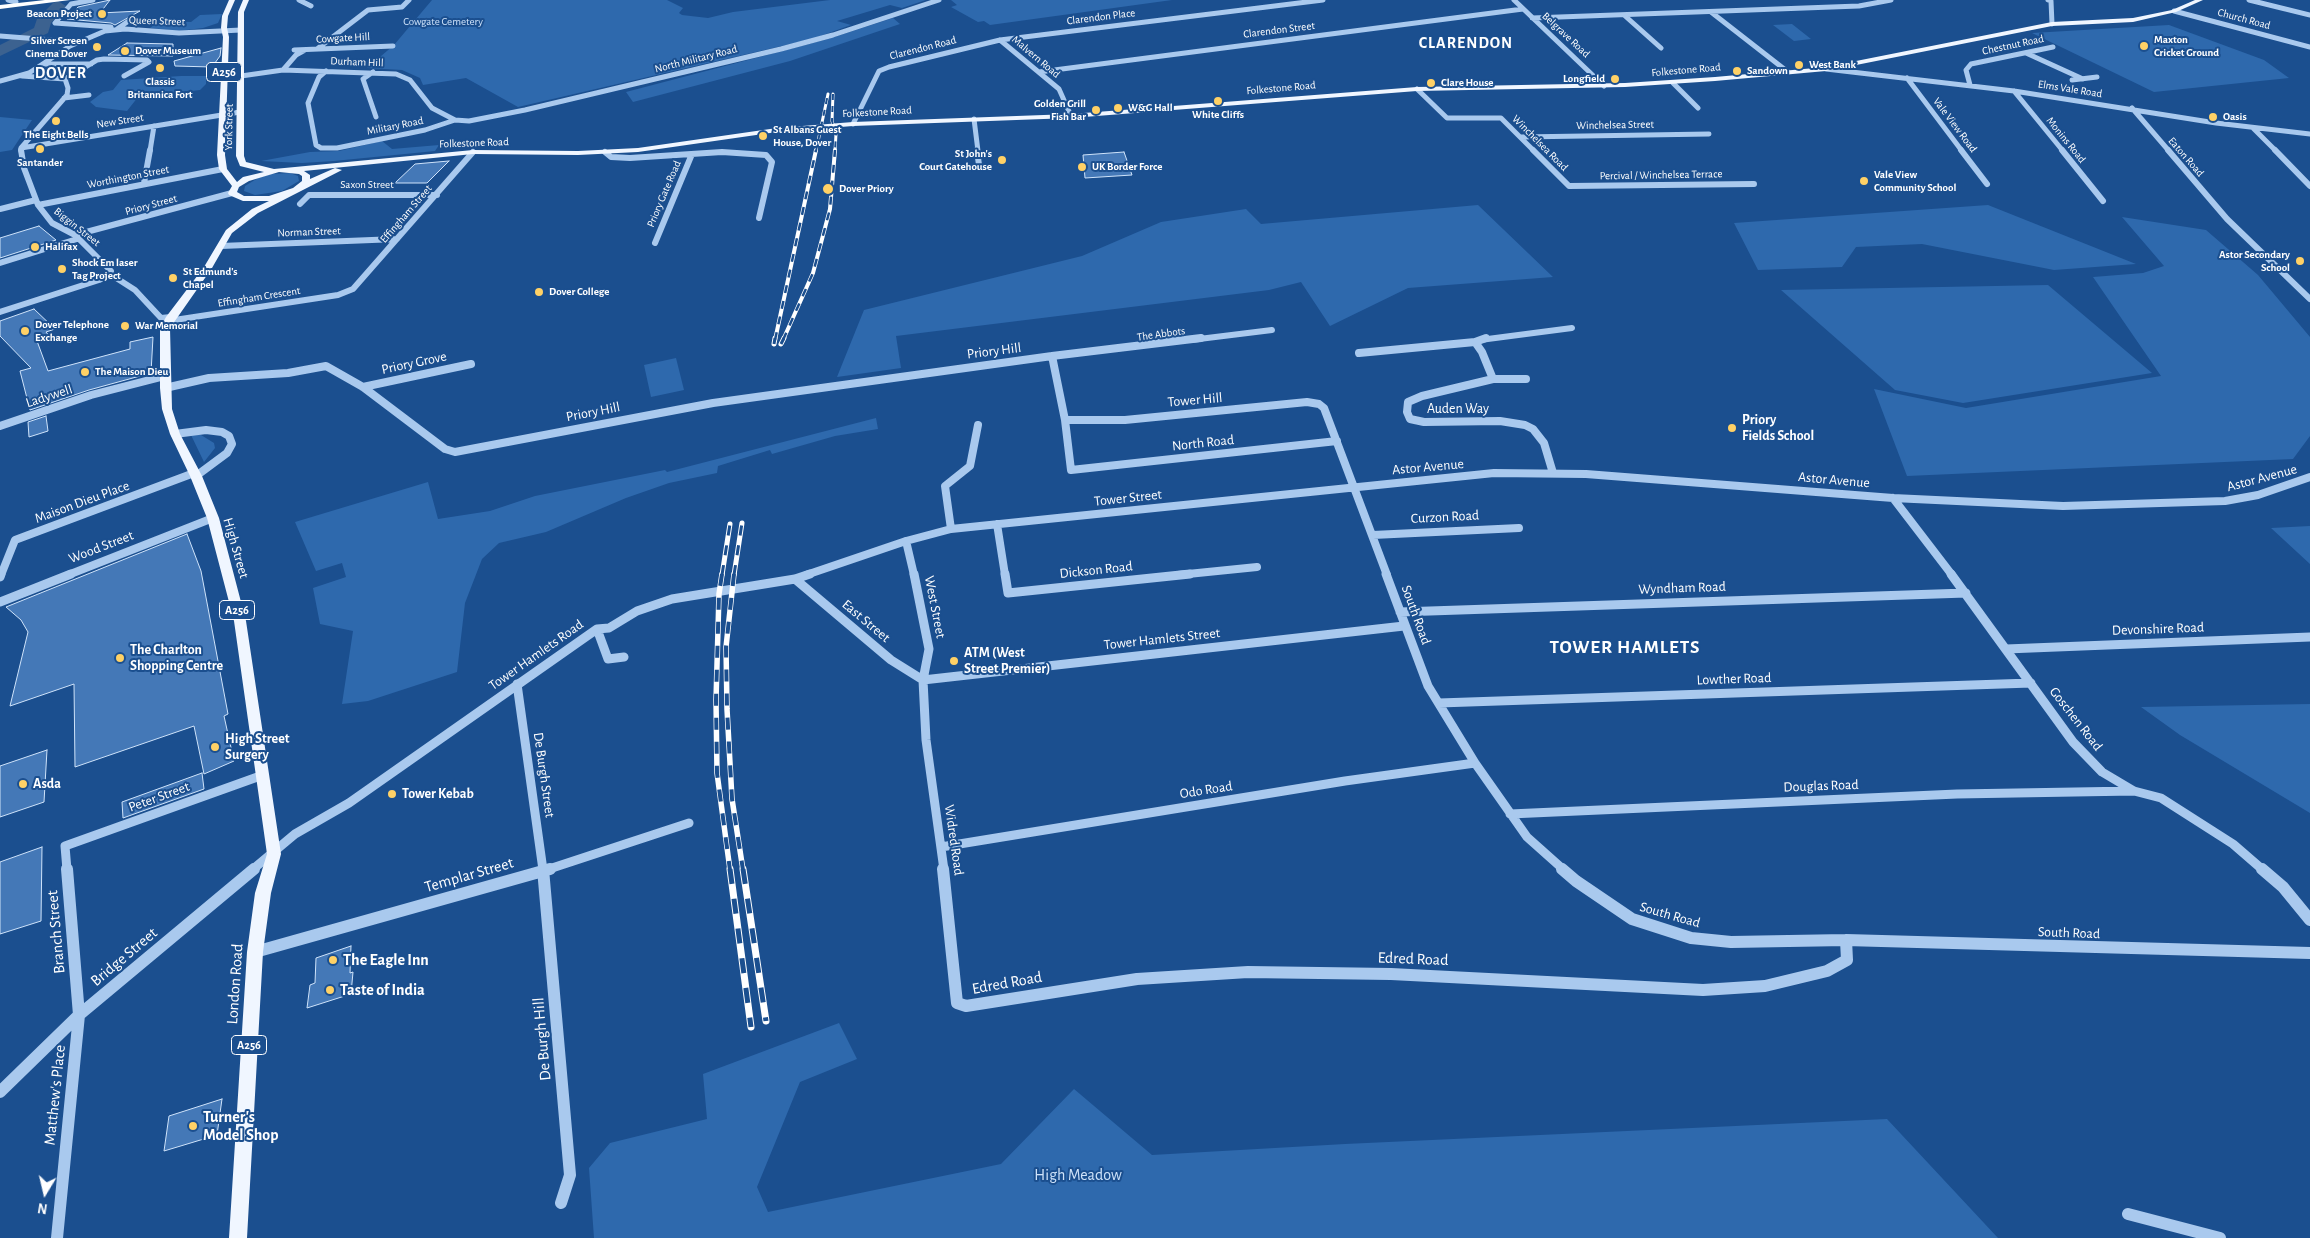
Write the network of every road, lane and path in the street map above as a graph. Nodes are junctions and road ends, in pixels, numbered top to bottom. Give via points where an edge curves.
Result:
1 (35, 0) edge
2 (66, 0) edge
3 (93, 0) edge
4 (232, 0) edge
5 (246, 0) edge
6 (299, 0) edge
7 (410, 0) edge
8 (939, 0) edge
9 (1323, 0) edge
10 (1514, 0) edge
11 (1892, 0) edge
12 (2058, 0) edge
13 (2200, 0) edge
14 (2249, 0) edge
15 (12, 1) edge
16 (2050, 1) edge
17 (0, 6) edge
18 (311, 6) dead end
19 (1523, 9) junction
20 (2174, 10) junction
21 (1711, 12) junction
22 (1624, 15) junction
23 (2310, 15) edge
24 (1532, 18) junction
25 (130, 20) dead end
26 (2052, 24) junction
27 (225, 27) junction
28 (116, 29) junction
29 (241, 30) junction
30 (0, 36) edge
31 (1000, 40) junction
32 (78, 42) junction
33 (393, 46) dead end
34 (2053, 47) dead end
35 (1661, 48) dead end
36 (2310, 48) edge
37 (317, 49) junction
38 (294, 50) dead end
39 (306, 50) junction
40 (2025, 53) junction
41 (43, 64) junction
42 (92, 64) junction
43 (1826, 69) junction
44 (282, 70) junction
45 (326, 71) junction
46 (373, 72) junction
47 (1039, 72) junction
48 (1788, 72) junction
49 (22, 76) junction
50 (124, 76) dead end
51 (241, 76) junction
52 (2097, 77) dead end
53 (1907, 78) junction
54 (2083, 78) junction
55 (65, 79) junction
56 (2072, 80) dead end
57 (0, 81) edge
58 (1673, 83) junction
59 (1970, 85) junction
60 (1604, 86) junction
61 (1417, 89) junction
62 (2014, 91) junction
63 (89, 95) dead end
64 (64, 98) junction
65 (1698, 108) dead end
66 (2132, 108) junction
67 (240, 112) junction
68 (222, 114) junction
69 (1071, 116) junction
70 (376, 118) dead end
71 (974, 119) junction
72 (455, 120) junction
73 (850, 124) junction
74 (154, 126) junction
75 (2253, 128) junction
76 (1709, 134) dead end
77 (2310, 134) edge
78 (1521, 137) junction
79 (22, 148) junction
80 (638, 150) junction
81 (473, 152) junction
82 (605, 152) junction
83 (692, 154) junction
84 (654, 156) junction
85 (359, 164) junction
86 (979, 165) dead end
87 (223, 169) junction
88 (286, 170) junction
89 (272, 171) junction
90 (144, 183) junction
91 (1754, 184) dead end
92 (1987, 184) dead end
93 (302, 186) junction
94 (1569, 186) joint
95 (2310, 186) edge
96 (234, 190) junction
97 (289, 193) junction
98 (437, 195) junction
99 (2103, 200) dead end
100 (37, 203) junction
101 (300, 204) dead end
102 (0, 209) edge
103 (759, 218) dead end
104 (76, 237) junction
105 (397, 239) junction
106 (655, 243) dead end
107 (221, 246) junction
108 (0, 264) edge
109 (110, 274) junction
110 (353, 290) joint
111 (2310, 299) edge
112 (0, 312) edge
113 (169, 319) junction
114 (1572, 328) dead end
115 (1272, 330) dead end
116 (1475, 342) junction
117 (1359, 353) dead end
118 (1052, 356) junction
119 (471, 364) dead end
120 (1493, 379) junction
121 (1526, 379) dead end
122 (165, 382) junction
123 (363, 387) junction
124 (1324, 408) joint
125 (1066, 420) junction
126 (978, 425) dead end
127 (0, 426) edge
128 (175, 434) junction
129 (1337, 441) junction
130 (1554, 473) junction
131 (195, 474) junction
132 (2309, 479) edge
133 (1353, 486) junction
134 (1893, 498) junction
135 (213, 518) junction
136 (997, 524) junction
137 (1519, 528) dead end
138 (951, 529) junction
139 (1373, 535) junction
140 (906, 540) junction
141 (1257, 567) dead end
142 (0, 577) edge
143 (795, 579) junction
144 (1966, 593) junction
145 (0, 602) edge
146 (1400, 612) junction
147 (1404, 626) junction
148 (597, 629) junction
149 (2310, 637) edge
150 (2006, 649) junction
151 (624, 657) dead end
152 (922, 680) junction
153 (2031, 682) junction
154 (517, 684) junction
155 (1439, 703) junction
156 (1475, 763) junction
157 (263, 775) junction
158 (2134, 791) junction
159 (1510, 814) junction
160 (689, 823) dead end
161 (65, 846) joint
162 (941, 847) junction
163 (274, 854) junction
164 (543, 871) junction
165 (2310, 920) edge
166 (1846, 940) junction
167 (255, 952) junction
168 (2310, 953) edge
169 (957, 1003) joint
170 (79, 1015) junction
171 (0, 1092) edge
172 (561, 1203) dead end
173 (2128, 1214) dead end
174 (2188, 1234) edge
175 (57, 1238) edge
176 (238, 1238) edge
177 (2220, 1238) edge

1 - 15 highway
2 - 17 highway
3 - 28 street, Queen Street via 71,4 56,21 58,25
4 - 27 main road, York Street / A256
5 - 29 main road, York Street / A256 via 241,12
6 - 18 street
7 - 37 street via 402,7 368,10
8 - 72 street, North Military Road via 782,49 525,110 469,121
9 - 31 street, Clarendon Place
10 - 19 street, Belgrave Road
11 - 21 street via 1859,6
12 - 16 street
13 - 20 main road, Folkestone Road
14 - 23 street
15 - 17 highway
16 - 26 street
19 - 24 street, Belgrave Road
19 - 47 street, Clarendon Street
20 - 26 main road, Folkestone Road via 2133,20
20 - 36 street, Church Road
21 - 22 street
21 - 48 street
22 - 24 street
22 - 35 street
24 - 60 street, Belgrave Road
25 - 28 street
26 - 43 main road, Folkestone Road
27 - 28 street, Queen Street via 173,33
27 - 29 street, Queen Street
27 - 68 main road, York Street / A256
28 - 32 street
29 - 51 main road, York Street / A256
30 - 32 street
31 - 47 street, Malvern Road
31 - 73 street, Clarendon Road via 879,71
32 - 41 street
33 - 37 street, Cowgate Hill
34 - 40 street, Chestnut Road
37 - 39 street, Cowgate Hill
38 - 39 street, Cowgate Hill
39 - 44 street via 296,55
40 - 54 street
40 - 59 street, Chestnut Road via 1968,66
41 - 42 street
41 - 49 street
42 - 50 street via 104,58 149,62
42 - 55 street
43 - 48 main road, Folkestone Road
43 - 53 street, Elms Vale Road
44 - 45 street, Durham Hill
44 - 51 street, Durham Hill
45 - 46 street, Durham Hill
45 - 72 street, Military Road via 319,77 308,103 316,145 320,148 337,148 425,130
46 - 70 street via 363,79
46 - 72 street, Durham Hill via 404,76 432,108
47 - 69 street, Malvern Road via 1059,89
48 - 58 main road, Folkestone Road
49 - 55 street
49 - 57 street
51 - 67 main road, York Street / A256
52 - 54 street
53 - 59 street, Elms Vale Road
53 - 92 street, Vale View Road
54 - 56 street
55 - 64 street via 68,88
58 - 60 main road, Folkestone Road
58 - 65 street
59 - 62 street, Elms Vale Road
60 - 61 main road, Folkestone Road
61 - 69 main road, Folkestone Road
61 - 78 street, Winchelsea Road via 1447,118 1501,118
62 - 66 street, Elms Vale Road
62 - 99 street, Monins Road
63 - 64 street
64 - 79 street
66 - 75 street, Elms Vale Road
66 - 111 street, Eaton Road via 2227,219
67 - 68 street, New Street
67 - 89 main road, York Street / A256 via 240,156 244,164
68 - 74 street, New Street
68 - 87 main road, York Street / A256
69 - 71 main road, Folkestone Road
71 - 73 main road, Folkestone Road
71 - 86 street
73 - 80 main road, Folkestone Road
74 - 79 street, New Street
74 - 90 street
75 - 77 street, Elms Vale Road
75 - 95 street
76 - 78 street, Winchelsea Street
78 - 94 street, Winchelsea Road
79 - 100 street, Biggin Street via 24,168
80 - 82 main road, Folkestone Road
80 - 84 street
81 - 82 main road, Folkestone Road
81 - 85 main road, Folkestone Road
81 - 98 street, Effingham Street
82 - 84 street via 611,157
83 - 84 street
83 - 103 street via 748,152 770,157 772,162
83 - 106 street, Priory Gate Road
85 - 88 main road, Folkestone Road
85 - 93 main road, Folkestone Road via 326,174
87 - 90 street, Worthington Street
87 - 96 main road, York Street
88 - 89 main road, Folkestone Road
88 - 93 main road via 306,175
89 - 96 main road via 254,176
90 - 100 street, Worthington Street
91 - 94 street, Percival / Winchelsea Terrace
93 - 97 main road, Folkestone Road
96 - 97 main road via 250,200
96 - 104 street, Priory Street
97 - 107 main road via 241,221
98 - 101 street, Saxon Street via 309,195
98 - 105 street, Effingham Street
100 - 102 street, Worthington Street
100 - 104 street, Biggin Street via 52,223
104 - 108 street, Priory Street
104 - 109 street, Biggin Street via 91,249
105 - 107 street, Norman Street
105 - 110 street, Effingham Street
107 - 113 main road
109 - 112 street
109 - 113 street, Biggin Street via 135,290 161,318
110 - 113 street, Effingham Crescent via 338,295
113 - 122 main road, High Street / A256 via 165,328
114 - 116 street
115 - 118 street, The Abbots
116 - 117 street
116 - 120 street
118 - 123 street, Priory Hill via 713,403 455,452 445,449
118 - 125 street
119 - 123 street, Priory Grove
120 - 121 street, Auden Way
120 - 130 street, Auden Way via 1422,396 1408,402 1407,412 1410,418 1424,422 1500,421 1525,425 1533,429 1544,443
122 - 123 street, Priory Hill via 288,373 326,366
122 - 127 street, Ladywell via 91,395
122 - 128 main road, High Street / A256 via 167,409
124 - 125 street, Tower Hill via 1307,402 1125,420
124 - 129 street, South Road
125 - 129 street, North Road via 1071,470
126 - 138 street via 970,466 945,486
128 - 131 main road, High Street / A256
128 - 131 street, Maison Dieu Place via 206,430 229,436 232,444 227,453
129 - 133 street, South Road
130 - 133 street, Astor Avenue via 1494,473
130 - 134 street, Astor Avenue
131 - 135 main road, High Street / A256
131 - 142 street, Maison Dieu Place via 15,540
132 - 134 street, Astor Avenue via 2258,495 2194,503 2063,506
133 - 136 street, Tower Street
133 - 139 street, South Road
134 - 144 street, Goschen Road
135 - 145 street, Wood Street
135 - 157 main road, High Street / A256 via 240,621
136 - 138 street, Tower Street
136 - 141 street, Dickson Road via 1008,593
137 - 139 street, Curzon Road
138 - 140 street, Tower Street
139 - 146 street, South Road
140 - 143 street, Tower Hamlets Road
140 - 152 street, West Street via 920,594 929,649
143 - 148 street, Tower Hamlets Road via 672,599 637,611 609,628
143 - 152 street, East Street via 891,660
144 - 146 street, Wyndham Road
144 - 150 street, Goschen Road
146 - 147 street, South Road
147 - 152 street, Tower Hamlets Street
147 - 155 street, South Road via 1428,686
148 - 151 street via 608,659
148 - 154 street, Tower Hamlets Road
149 - 150 street, Devonshire Road
150 - 153 street, Goschen Road
152 - 162 street, Widred Road via 926,740
153 - 155 street, Lowther Road
153 - 158 street, Goschen Road via 2074,742 2102,772
154 - 163 street, Tower Hamlets Road via 349,803 295,834
154 - 164 street, De Burgh Street
155 - 156 street, South Road
156 - 159 street, South Road
156 - 162 street, Odo Road via 1335,782
157 - 161 street, Peter Street
157 - 163 main road, High Street / A256
158 - 159 street, Douglas Road via 1957,794
158 - 165 street, Goschen Road via 2161,798 2233,844 2283,887
159 - 166 street, South Road via 1544,854 1576,881 1632,919 1691,938 1730,942
160 - 164 street, Templar Street
161 - 170 street, Branch Street
162 - 169 street, Widred Road
163 - 167 main road, London Road / A256 via 263,893
163 - 170 street, Bridge Street
164 - 167 street, Templar Street
164 - 172 street, De Burgh Hill via 570,1175
166 - 168 street, South Road
166 - 169 street, Edred Road via 1847,960 1827,971 1765,986 1703,990 1391,974 1248,972 1137,979 966,1006
167 - 176 main road, London Road / A256
170 - 171 street, Bridge Street
170 - 175 street, Matthew's Place
173 - 174 street
174 - 177 street

